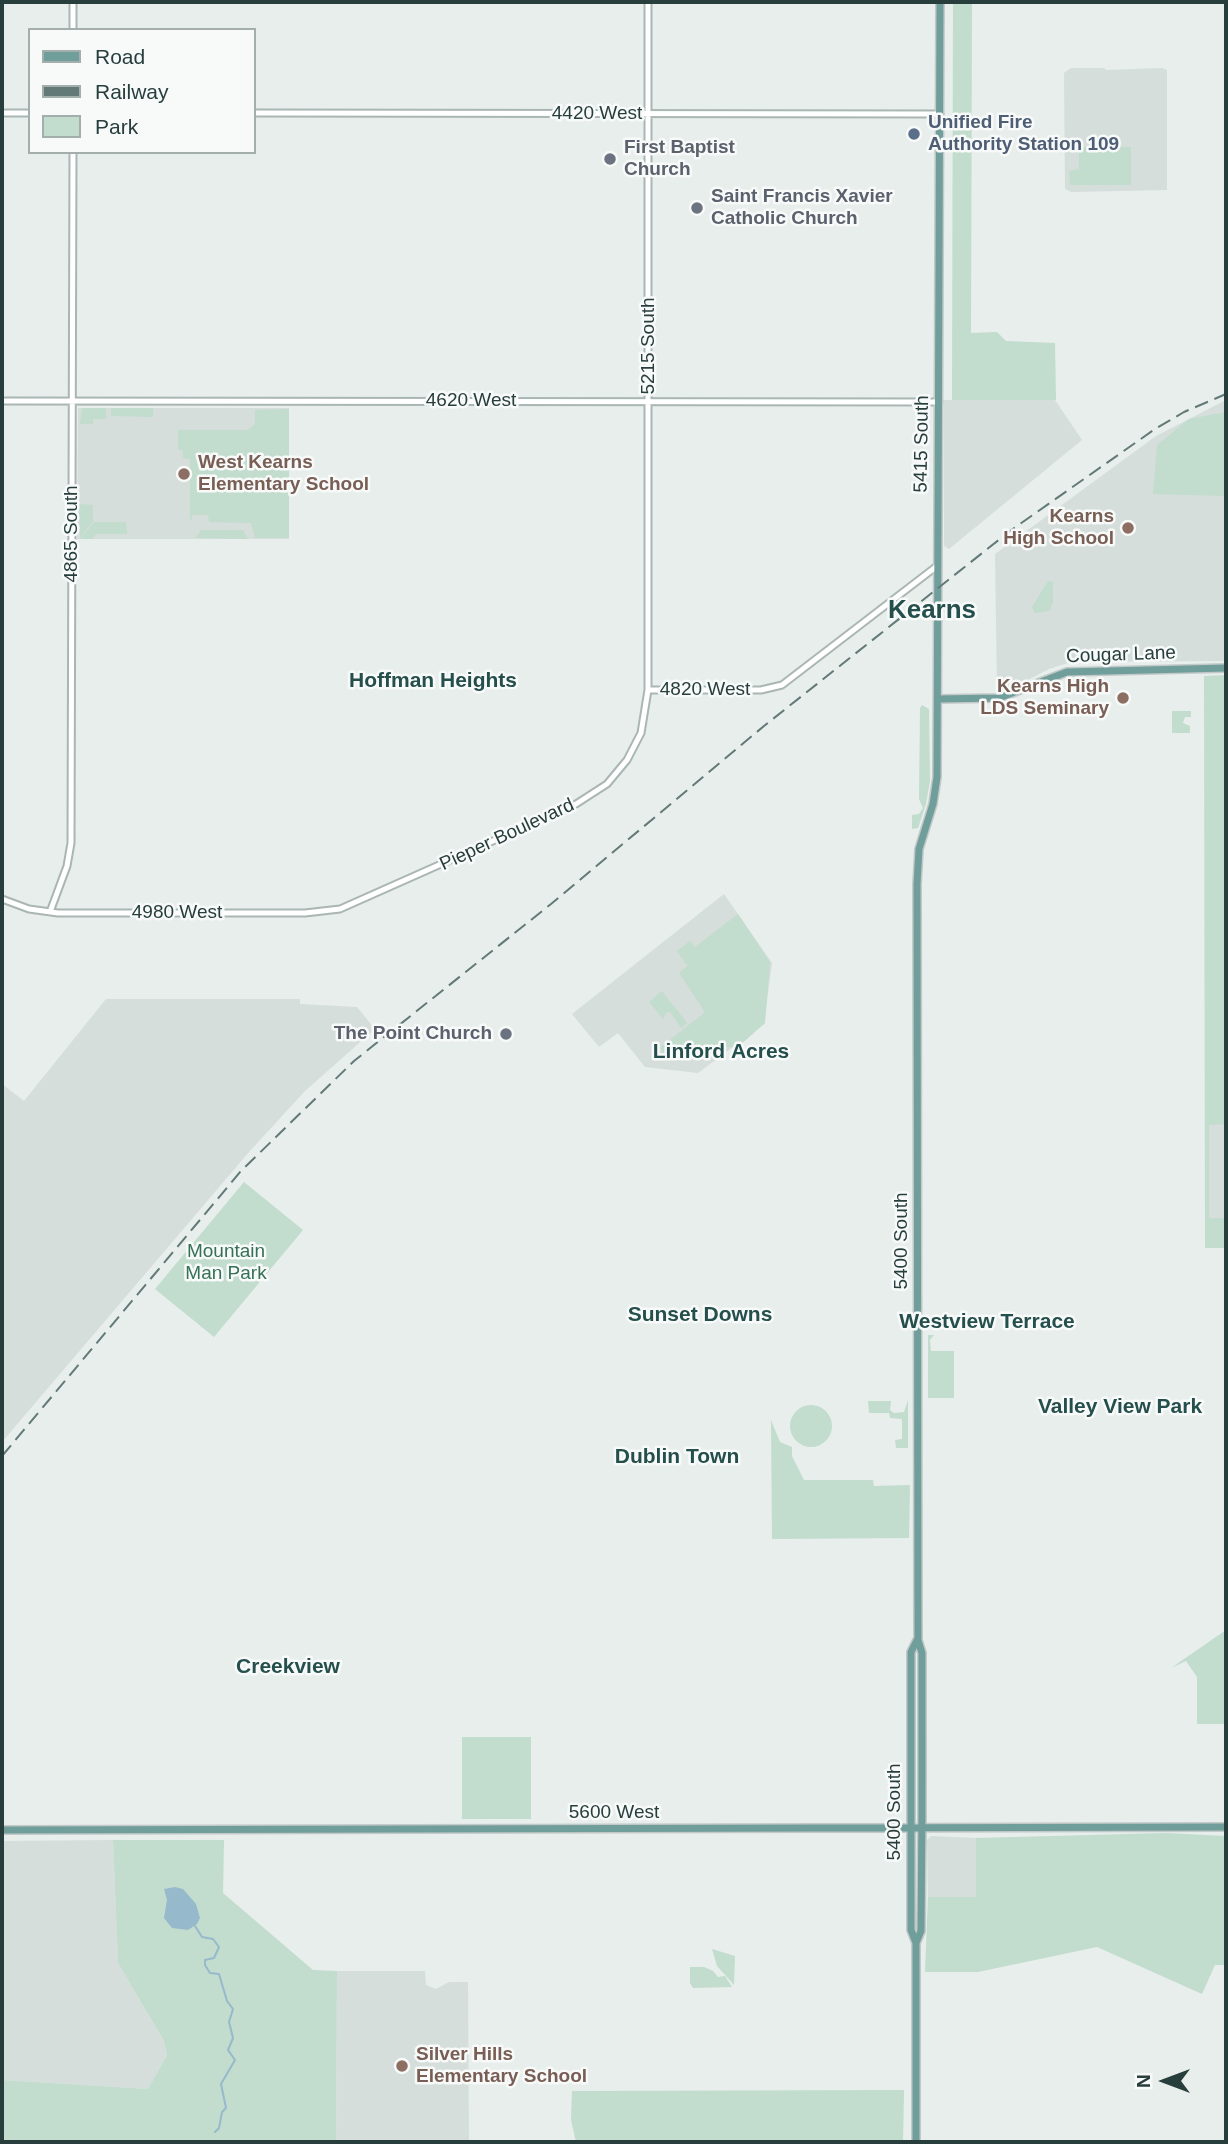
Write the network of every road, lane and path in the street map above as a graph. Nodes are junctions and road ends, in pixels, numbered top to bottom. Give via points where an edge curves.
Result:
1 (73, 2) edge
2 (648, 2) edge
3 (940, 2) edge
4 (73, 28) edge
5 (2, 113) edge
6 (28, 113) edge
7 (256, 113) edge
8 (648, 114) junction
9 (940, 114) junction
10 (73, 154) edge
11 (2, 401) edge
12 (72, 401) junction
13 (649, 401) junction
14 (939, 402) junction
15 (937, 566) junction
16 (1226, 668) edge
17 (648, 690) junction
18 (938, 699) junction
19 (917, 884) joint
20 (2, 899) edge
21 (50, 912) junction
22 (305, 913) joint
23 (918, 1640) junction
24 (922, 1827) junction
25 (1226, 1827) edge
26 (911, 1828) junction
27 (2, 1829) edge
28 (916, 1943) junction
29 (916, 2142) edge

1 - 4 street
2 - 8 street, 5215 South
3 - 9 main road, 5415 South
5 - 6 street
7 - 8 street, 4420 West
8 - 9 street, 4420 West
8 - 13 street, 5215 South
9 - 14 main road, 5415 South
10 - 12 street, 4865 South
11 - 12 street, 4620 West
12 - 13 street, 4620 West
12 - 21 street, 4865 South via 71,843
13 - 14 street, 4620 West
13 - 17 street, 5215 South
14 - 15 main road, 5415 South
15 - 17 street, 4820 West via 782,685 761,690
15 - 18 main road, 5415 South
16 - 18 main road, Cougar Lane via 1067,672 999,698
17 - 22 street, Pieper Boulevard via 635,747 618,772 593,794 351,906
18 - 19 main road, 5415 South via 936,789 919,849
19 - 23 main road, 5400 South
20 - 21 street, 4980 West
21 - 22 street, 4980 West
23 - 24 main road, 5400 South via 922,1653
23 - 26 main road, 5400 South via 911,1652
24 - 25 main road, 5600 West
24 - 26 main road, 5600 West
24 - 28 main road, 5400 South via 921,1931
26 - 27 main road, 5600 West
26 - 28 main road, 5400 South via 911,1930
28 - 29 main road, 5400 South

